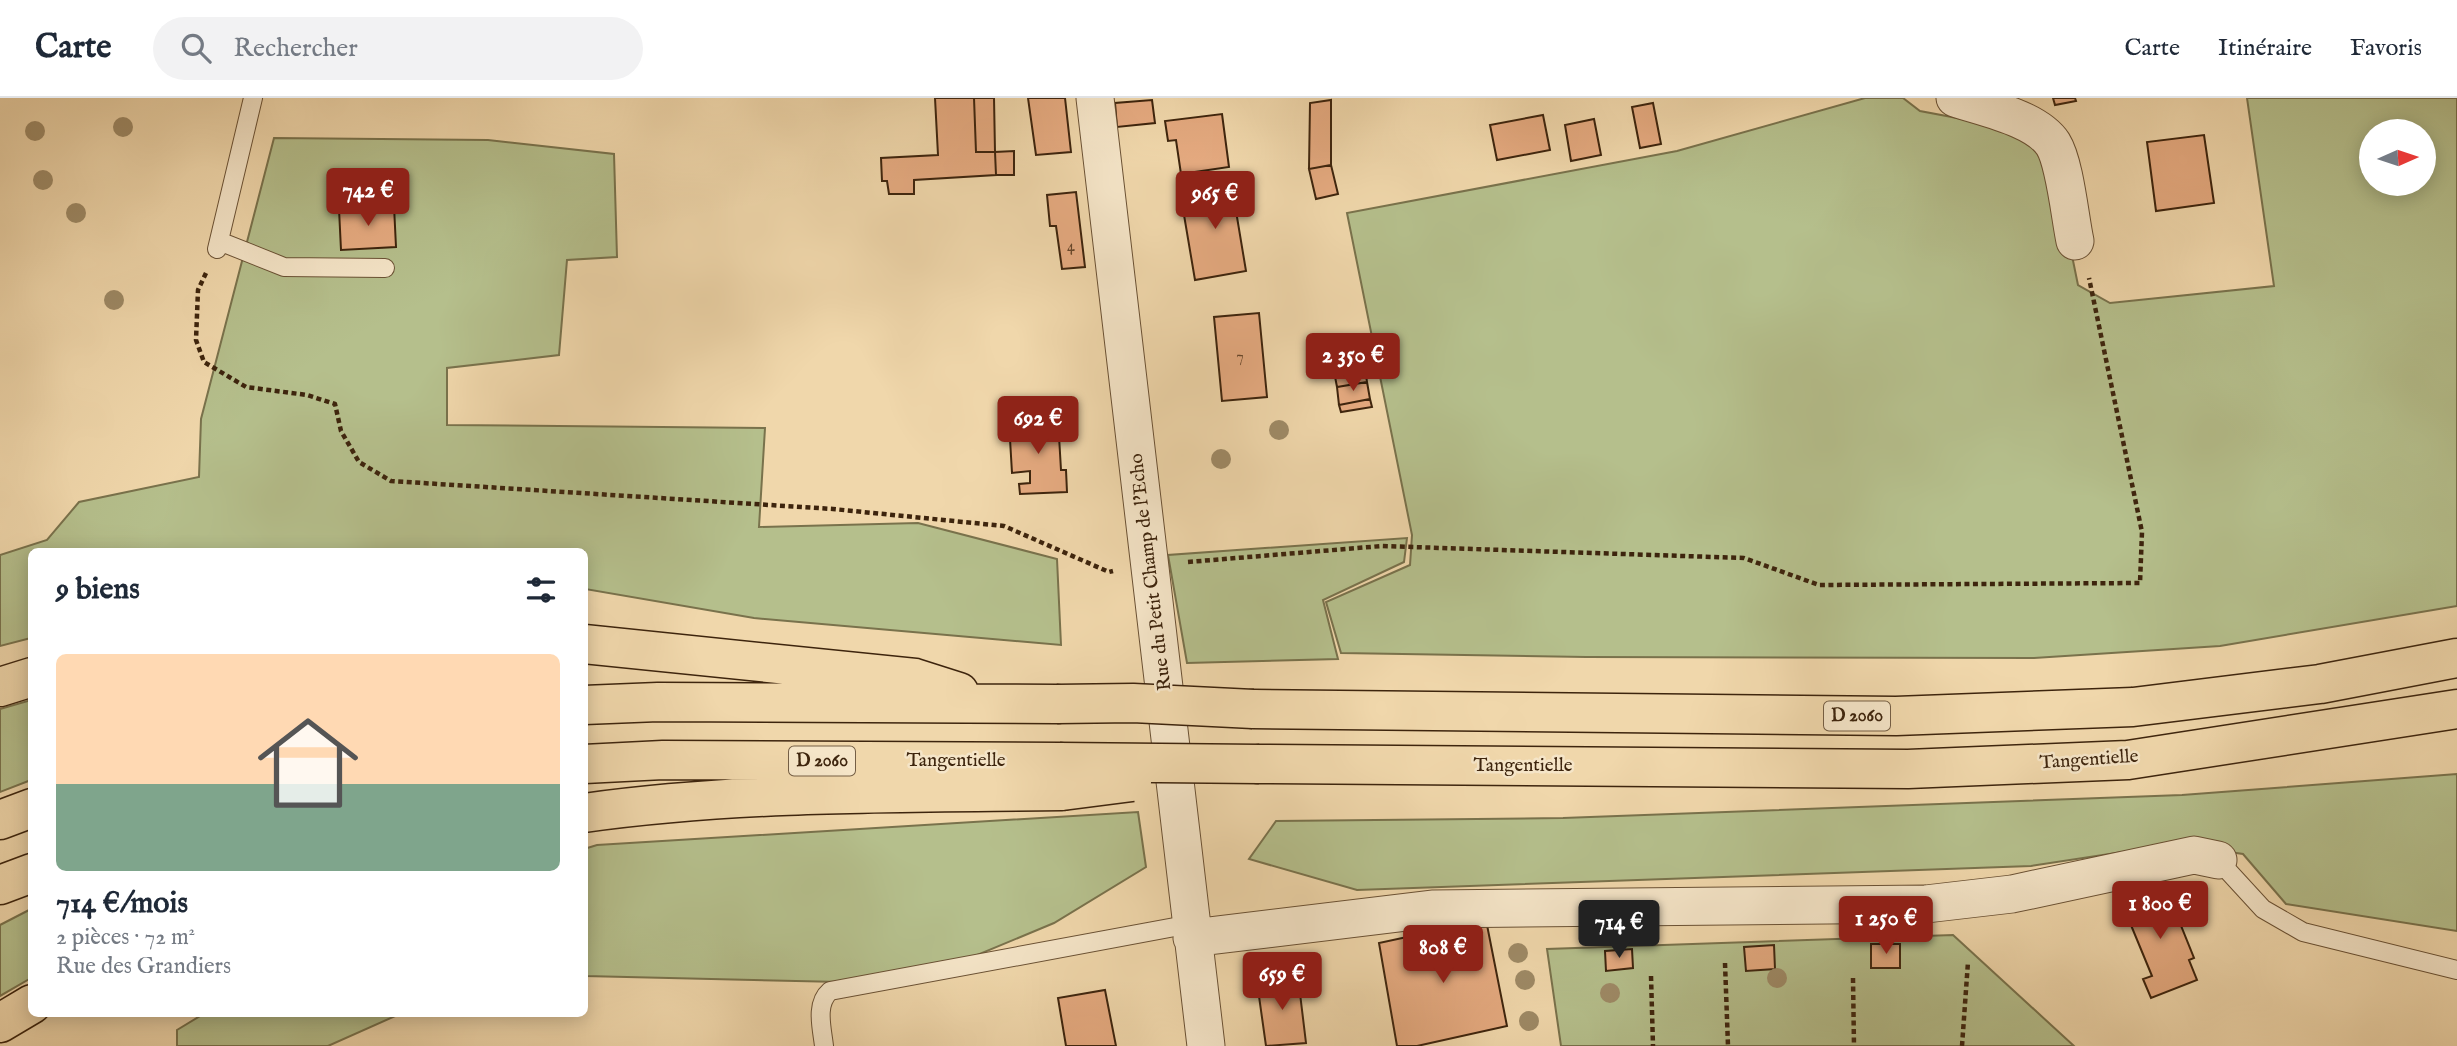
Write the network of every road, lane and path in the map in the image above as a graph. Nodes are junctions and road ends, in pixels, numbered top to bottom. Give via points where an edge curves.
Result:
1 (253, 98) edge
2 (1095, 98) edge
3 (1955, 98) edge
4 (2075, 241) joint
5 (218, 245) junction
6 (385, 268) dead end
7 (1150, 565) junction
8 (588, 644) edge
9 (2457, 659) edge
10 (28, 678) edge
11 (0, 687) edge
12 (588, 705) edge
13 (998, 705) junction
14 (2457, 709) edge
15 (588, 764) edge
16 (1061, 776) junction
17 (28, 810) edge
18 (588, 813) edge
19 (0, 820) edge
20 (2218, 860) joint
21 (28, 874) edge
22 (0, 885) edge
23 (1191, 931) junction
24 (1968, 962) dead end
25 (1726, 963) dead end
26 (2457, 970) edge
27 (1651, 976) dead end
28 (1853, 978) dead end
29 (28, 1006) edge
30 (0, 1023) edge
31 (824, 1046) edge
32 (1206, 1046) edge
33 (1653, 1046) edge
34 (1728, 1046) edge
35 (1854, 1046) edge
36 (1962, 1046) edge

1 - 5 lane
2 - 7 street, Rue du Petit Champ de l'Echo
3 - 4 street via 2031,124 2053,144
4 - 7 path via 2087,268 2142,532 2140,583 1819,585 1744,558 1382,546
5 - 6 lane via 284,267
5 - 7 path via 198,290 196,340 204,362 246,387 307,395 335,404 341,431 359,462 391,481 833,509 1004,526 1109,572
7 - 23 street, Rue du Petit Champ de l'Echo
8 - 13 main road via 915,678
9 - 13 main road, D 2060, bridge via 2320,684 2133,707 1896,716 1253,709 1133,703
10 - 11 main road
12 - 13 main road, D 2060
14 - 16 main road, Tangentielle, bridge via 2127,760 1908,769 1259,764
15 - 16 main road, Tangentielle / D 2060 via 663,760
16 - 18 main road via 909,793 713,799
17 - 19 main road
20 - 23 street via 2194,855 2012,894 1926,904 1432,909
20 - 26 lane via 2263,909 2303,932
21 - 22 main road
23 - 31 lane via 830,991 821,1008
23 - 32 street, Rue du Petit Champ de l'Echo
24 - 36 path
25 - 34 path
27 - 33 path
28 - 35 path
29 - 30 main road

